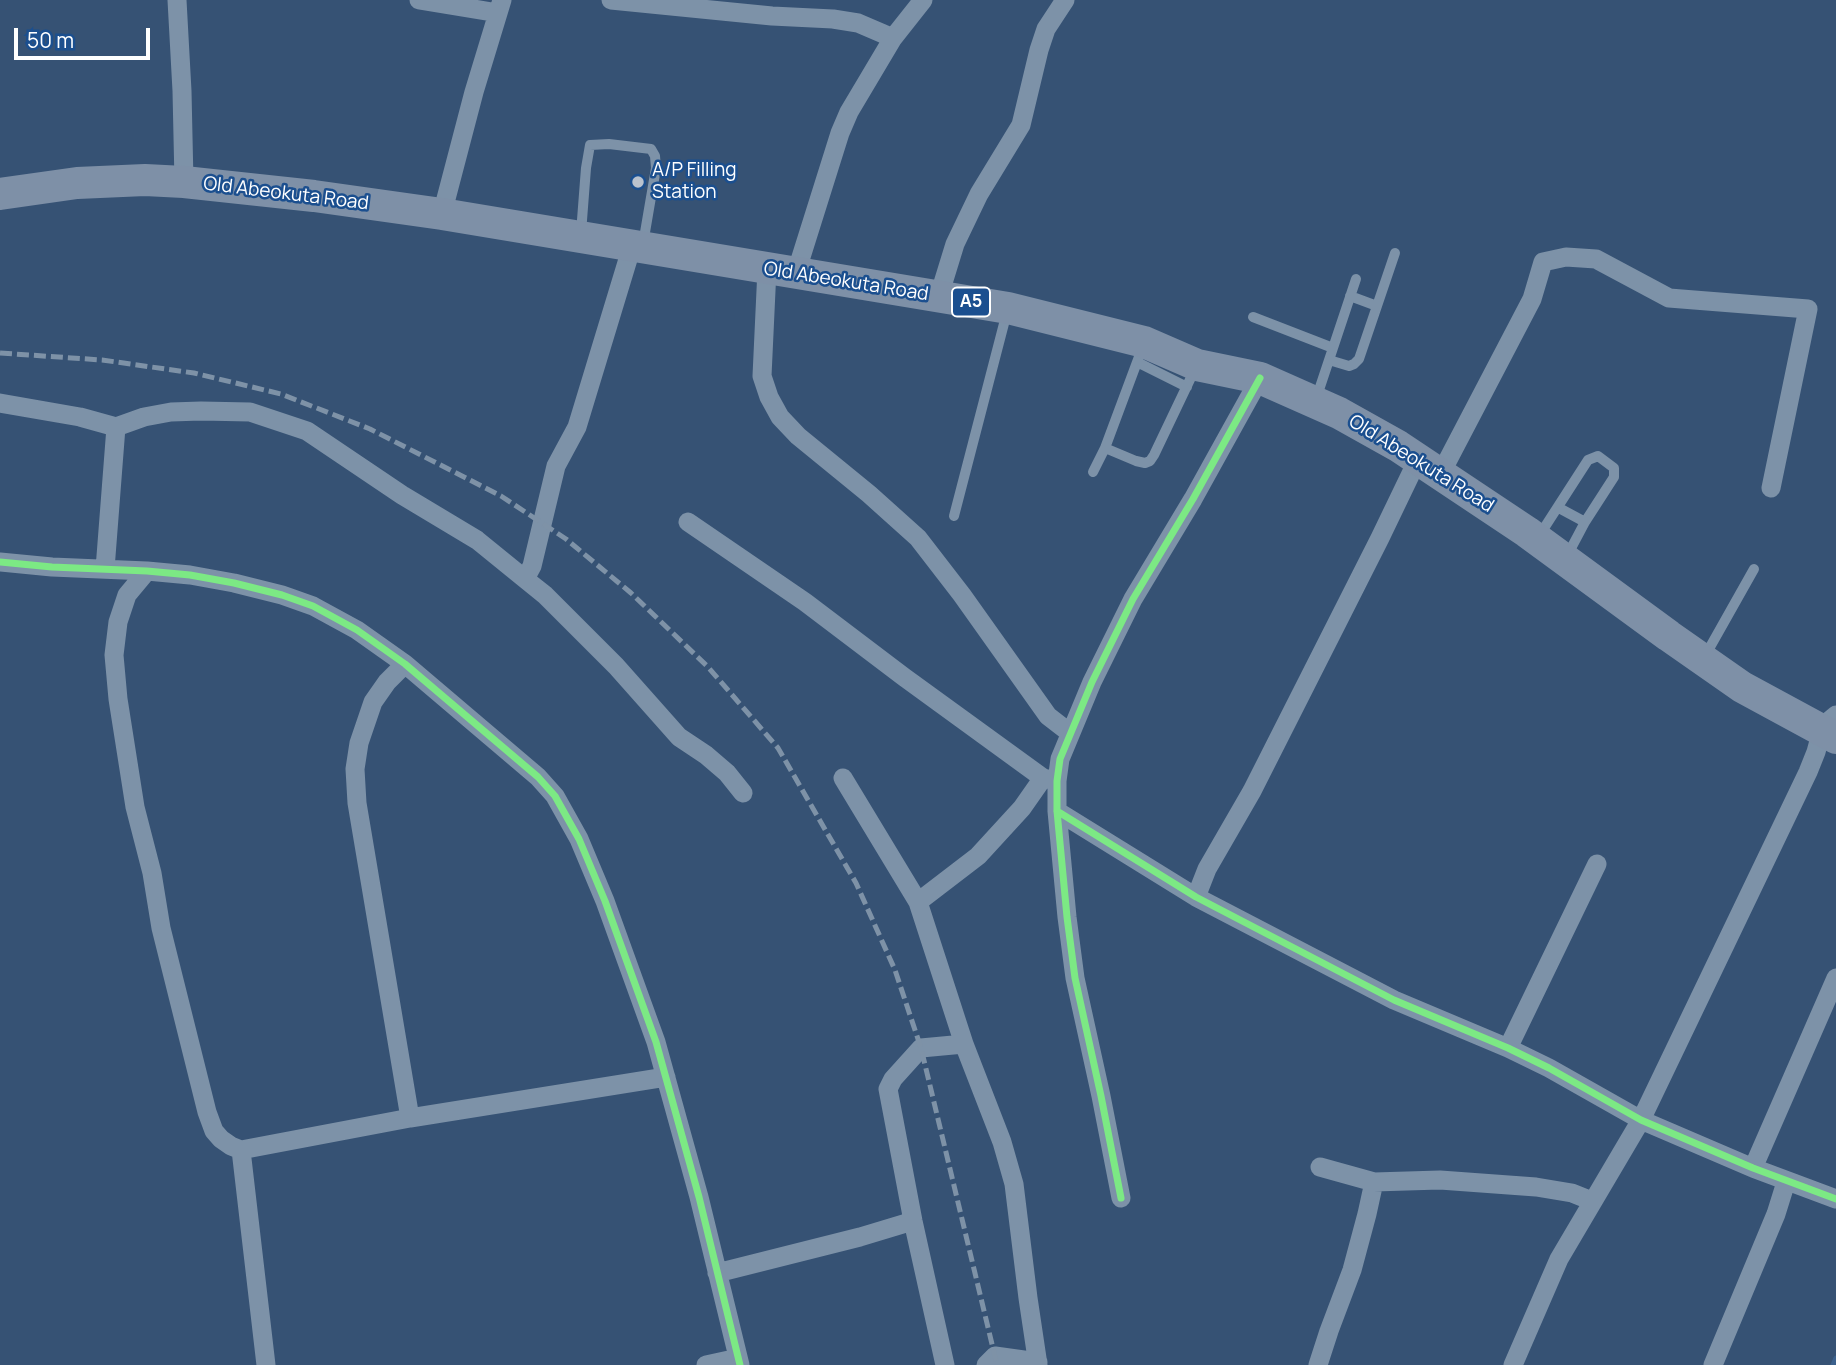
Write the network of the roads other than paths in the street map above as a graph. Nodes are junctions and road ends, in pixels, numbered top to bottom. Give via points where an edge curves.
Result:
1 (177, 0) edge
2 (419, 0) edge
3 (611, 0) edge
4 (923, 0) edge
5 (1065, 0) edge
6 (500, 7) edge
7 (893, 38) junction
8 (184, 182) junction
9 (0, 194) edge
10 (442, 214) junction
11 (581, 238) junction
12 (637, 247) junction
13 (1395, 253) dead end
14 (782, 271) junction
15 (1356, 279) dead end
16 (939, 296) junction
17 (1350, 296) junction
18 (1377, 306) junction
19 (1008, 309) junction
20 (1253, 317) dead end
21 (1333, 348) junction
22 (1140, 352) junction
23 (1329, 360) junction
24 (1192, 376) junction
25 (1260, 378) junction
26 (1315, 402) junction
27 (0, 403) edge
28 (116, 427) junction
29 (1105, 448) junction
30 (1429, 467) junction
31 (1093, 472) dead end
32 (1771, 488) dead end
33 (1559, 508) junction
34 (954, 516) dead end
35 (688, 522) dead end
36 (1585, 523) junction
37 (1537, 539) junction
38 (1565, 560) junction
39 (0, 562) edge
40 (105, 569) junction
41 (1754, 569) dead end
42 (147, 571) junction
43 (525, 579) junction
44 (1703, 659) junction
45 (405, 664) junction
46 (1831, 728) edge
47 (1070, 733) junction
48 (843, 778) dead end
49 (1050, 779) junction
50 (743, 793) dead end
51 (1057, 811) junction
52 (1597, 864) dead end
53 (1196, 897) junction
54 (918, 902) junction
55 (1836, 978) edge
56 (964, 1044) junction
57 (1508, 1048) junction
58 (666, 1077) junction
59 (410, 1118) junction
60 (1640, 1120) junction
61 (242, 1150) junction
62 (1320, 1167) dead end
63 (1753, 1168) junction
64 (1374, 1182) junction
65 (1786, 1182) junction
66 (1121, 1198) dead end
67 (1836, 1199) edge
68 (1592, 1201) junction
69 (913, 1221) junction
70 (717, 1273) junction
71 (739, 1362) edge
72 (1038, 1364) edge
73 (266, 1365) edge
74 (706, 1365) edge
75 (946, 1365) edge
76 (986, 1365) edge
77 (1318, 1365) edge
78 (1513, 1365) edge
79 (1713, 1365) edge

1 - 8 street
2 - 6 street
3 - 7 street via 833,19 858,23
4 - 7 street
5 - 16 street via 1046,29 1021,125 955,244
6 - 10 street
7 - 14 street via 844,122
8 - 9 highway, Old Abeokuta Road / A5 via 77,183
8 - 10 highway, Old Abeokuta Road / A5
10 - 11 highway, Old Abeokuta Road / A5
11 - 12 highway, Old Abeokuta Road / A5
11 - 12 lane via 590,145 651,149 656,168
12 - 14 highway, Old Abeokuta Road / A5
12 - 43 street via 577,427 556,466
13 - 18 lane
14 - 16 highway, Old Abeokuta Road / A5
14 - 47 street via 762,376 780,417 918,538 1048,716
15 - 17 lane
16 - 19 highway, Old Abeokuta Road / A5
17 - 18 lane
17 - 21 lane
18 - 23 lane via 1359,359 1349,366
19 - 22 highway, Old Abeokuta Road / A5
19 - 34 lane
20 - 21 lane
21 - 23 lane
22 - 24 highway, Old Abeokuta Road / A5
22 - 29 lane
23 - 26 lane
24 - 25 highway, Old Abeokuta Road / A5
24 - 29 lane via 1150,461 1136,461
25 - 26 highway, Old Abeokuta Road / A5
25 - 47 street via 1133,599
26 - 30 highway, Old Abeokuta Road / A5
27 - 28 street
28 - 40 street
28 - 43 street via 171,412 250,412 307,431 477,540
29 - 31 lane
30 - 32 street via 1532,299 1543,262 1566,257 1596,259 1669,298 1808,309
30 - 37 highway, Old Abeokuta Road / A5
30 - 53 street via 1380,538
33 - 36 lane
33 - 36 lane via 1585,463 1598,456 1615,472
33 - 37 lane
35 - 49 street
36 - 38 lane
37 - 38 highway, Old Abeokuta Road / A5
38 - 44 highway, Old Abeokuta Road / A5
39 - 40 street
40 - 42 street
41 - 44 lane
42 - 45 street via 190,575 282,595 357,631
42 - 61 street via 127,595 114,655 135,807 207,1112 214,1132
43 - 50 street via 616,666 679,737 727,773
44 - 46 highway, Old Abeokuta Road / A5 via 1742,687
45 - 58 street via 538,777 560,804 605,901
45 - 59 street via 373,702 355,769
46 - 60 street
47 - 49 street
48 - 54 street
49 - 51 street
49 - 54 street via 978,856
51 - 53 street
51 - 66 street via 1074,978
52 - 57 street
53 - 57 street via 1394,1000
54 - 56 street
55 - 63 street
56 - 69 street via 921,1048 888,1089
56 - 72 street via 1014,1184
57 - 60 street
58 - 59 street
58 - 70 street
59 - 61 street
60 - 63 street
60 - 68 street
61 - 73 street
62 - 64 street
63 - 65 street
64 - 68 street via 1440,1180 1536,1187
64 - 77 street via 1352,1270
65 - 67 street
65 - 79 street
68 - 78 street via 1559,1259
69 - 70 street
69 - 75 street
70 - 71 street
71 - 74 street
72 - 76 street via 995,1356

